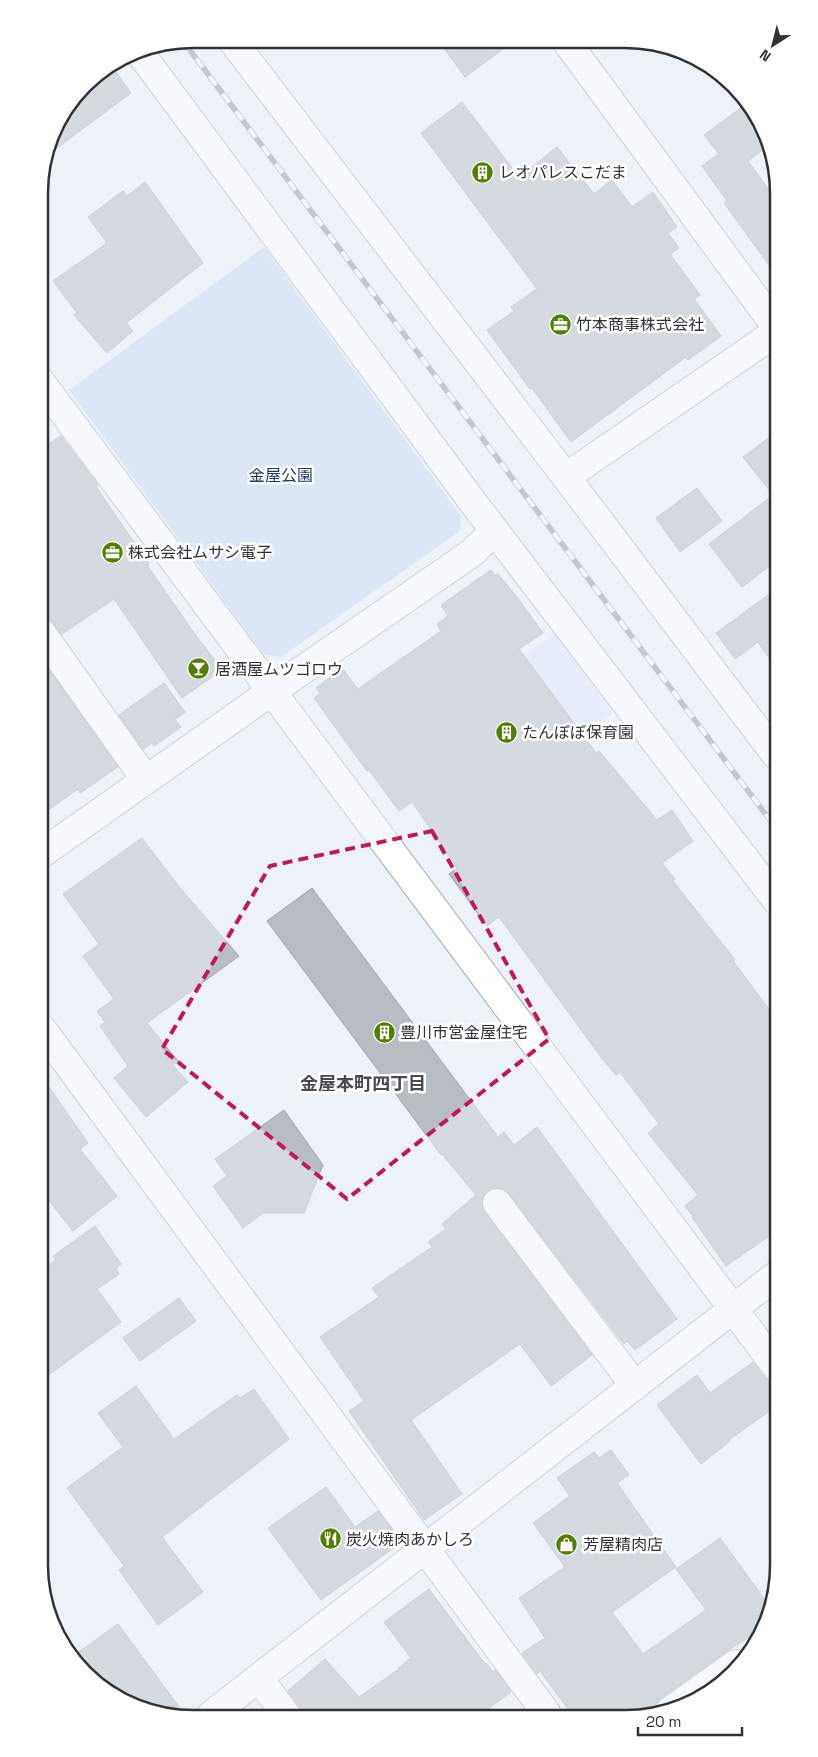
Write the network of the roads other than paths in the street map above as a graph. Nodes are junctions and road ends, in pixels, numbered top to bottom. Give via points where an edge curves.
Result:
1 (238, 47) edge
2 (570, 47) edge
3 (143, 57) edge
4 (770, 321) edge
5 (770, 336) edge
6 (48, 399) edge
7 (566, 477) junction
8 (494, 531) junction
9 (48, 642) edge
10 (272, 691) junction
11 (770, 748) edge
12 (146, 780) junction
13 (48, 850) edge
14 (770, 894) edge
15 (48, 1037) edge
16 (497, 1203) dead end
17 (770, 1280) edge
18 (734, 1309) junction
19 (770, 1358) edge
20 (634, 1386) junction
21 (425, 1549) junction
22 (259, 1678) junction
23 (217, 1710) edge
24 (282, 1710) edge
25 (544, 1710) edge

1 - 7 street
2 - 4 street
3 - 8 street
5 - 7 street
6 - 10 street
7 - 11 street
8 - 10 street via 474,552
8 - 14 street
9 - 12 street
10 - 12 street
10 - 18 street
12 - 13 street
15 - 21 street
16 - 20 street
17 - 18 street
18 - 19 street
18 - 20 street
20 - 21 street
21 - 22 street
21 - 25 street
22 - 23 street
22 - 24 street

